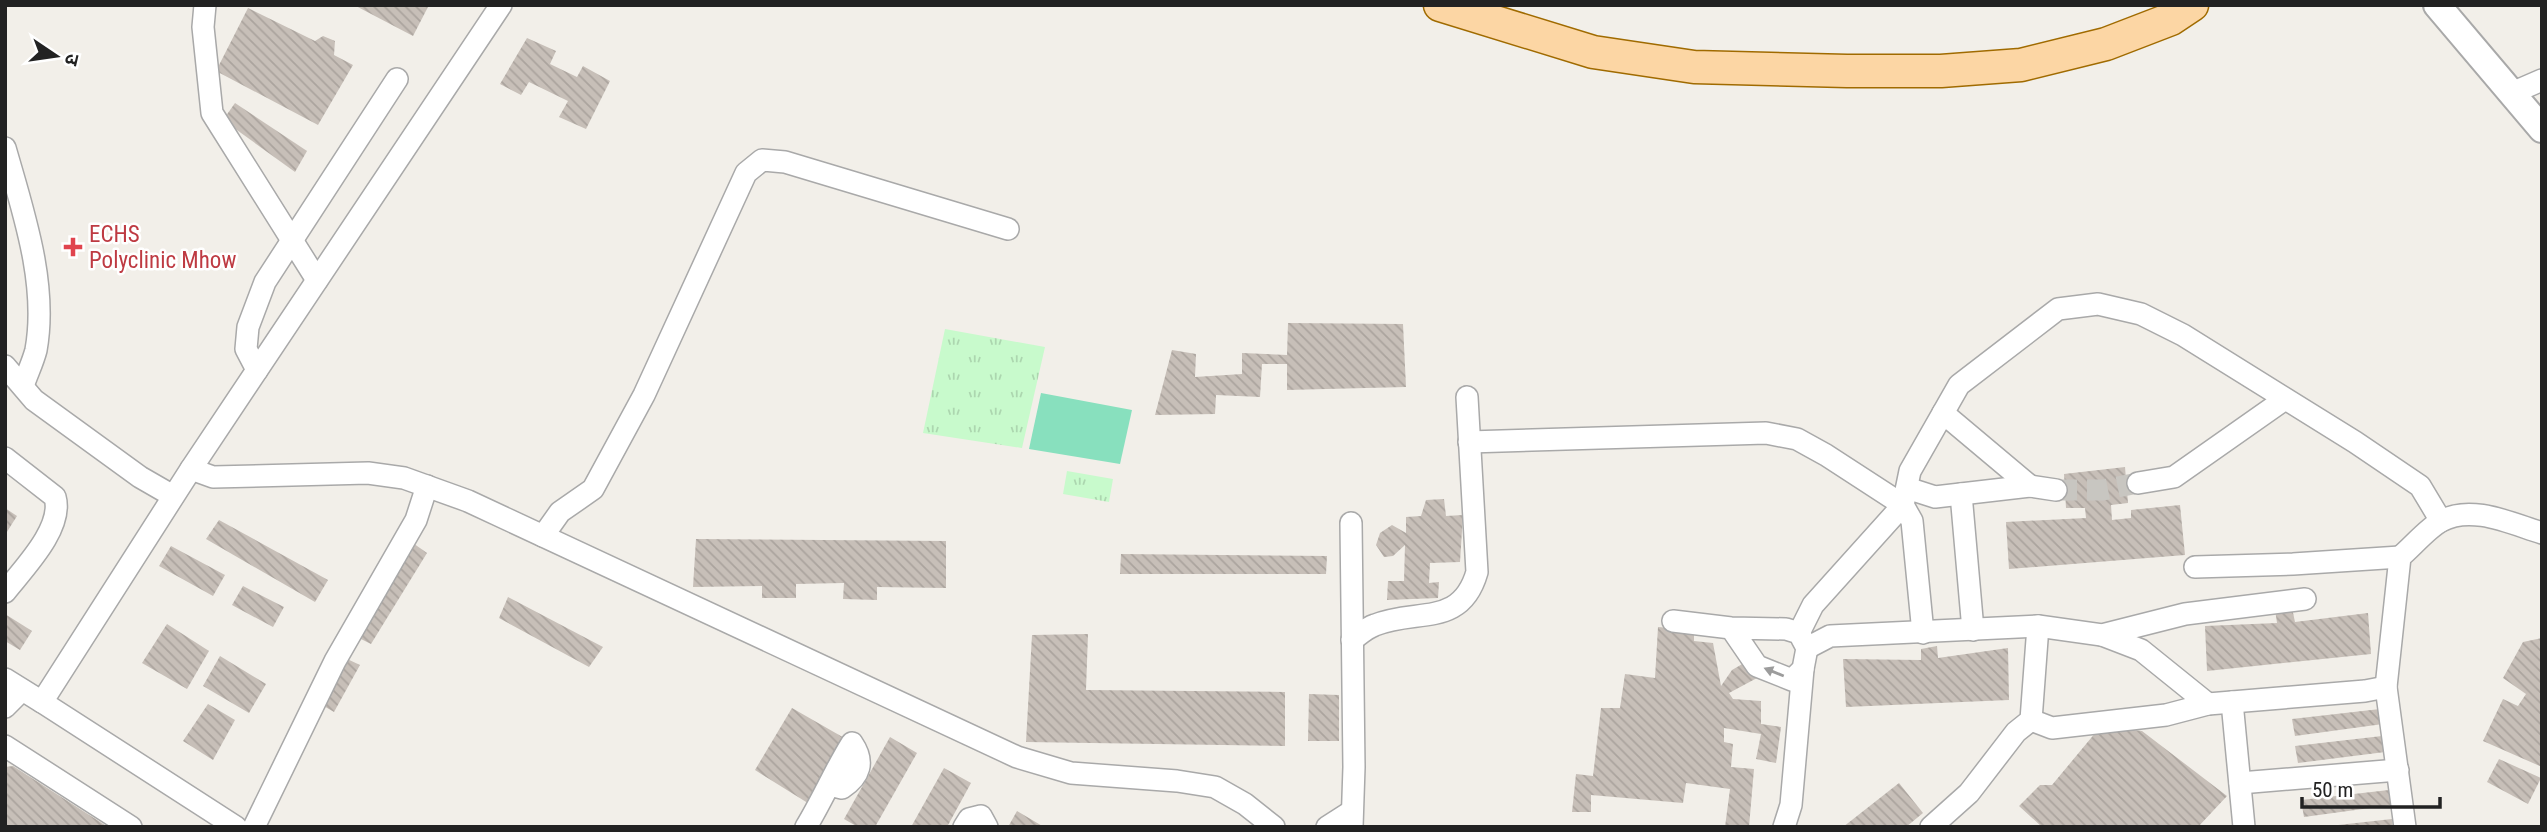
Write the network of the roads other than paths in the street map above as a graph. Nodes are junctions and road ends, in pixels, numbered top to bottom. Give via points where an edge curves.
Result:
1 (205, 5) edge
2 (500, 5) edge
3 (1440, 5) edge
4 (2192, 5) edge
5 (2437, 5) edge
6 (397, 79) dead end
7 (2542, 80) edge
8 (2511, 93) junction
9 (2542, 129) edge
10 (5, 148) edge
11 (1008, 229) dead end
12 (293, 240) junction
13 (317, 280) junction
14 (5, 366) edge
15 (257, 370) junction
16 (23, 386) junction
17 (1466, 397) dead end
18 (2285, 399) junction
19 (1943, 413) junction
20 (1469, 442) junction
21 (5, 458) edge
22 (191, 469) junction
23 (2138, 483) tunnel mouth
24 (427, 486) junction
25 (2030, 486) junction
26 (2056, 490) tunnel mouth
27 (1961, 494) junction
28 (173, 496) junction
29 (1905, 497) junction
30 (2441, 521) junction
31 (1351, 523) dead end
32 (2542, 533) edge
33 (543, 537) junction
34 (2400, 557) junction
35 (2195, 567) dead end
36 (5, 592) edge
37 (2305, 599) dead end
38 (1673, 621) dead end
39 (2038, 626) junction
40 (1731, 628) junction
41 (1973, 630) junction
42 (1923, 633) junction
43 (2102, 635) junction
44 (1352, 640) junction
45 (1803, 640) junction
46 (1802, 669) junction
47 (14, 684) edge
48 (2386, 687) junction
49 (42, 702) junction
50 (2232, 702) junction
51 (2208, 704) junction
52 (5, 707) edge
53 (2031, 720) junction
54 (5, 746) edge
55 (2398, 770) junction
56 (2240, 783) junction
57 (830, 785) dead end
58 (1352, 819) edge
59 (131, 827) edge
60 (236, 827) edge
61 (254, 827) edge
62 (806, 827) edge
63 (964, 827) edge
64 (987, 827) edge
65 (1274, 827) edge
66 (1327, 827) edge
67 (1784, 827) edge
68 (1931, 827) edge
69 (2244, 827) edge
70 (2406, 827) edge

1 - 12 street via 212,113
2 - 13 street
3 - 4 main road via 1593,52 1694,67 1847,71 2021,65 2106,44 2171,19
5 - 8 street
6 - 12 street
7 - 8 street
8 - 9 street
10 - 16 street via 30,236 38,306 36,350
11 - 33 street via 785,162 762,160 747,173 644,395 593,489 560,512
12 - 13 street
12 - 15 street via 265,282 248,327 246,349
13 - 15 street
14 - 16 street
15 - 22 street
16 - 28 street via 34,400
17 - 20 street
18 - 19 street via 2183,335 2141,314 2098,304 2058,309 1959,385
18 - 23 street via 2174,477
18 - 30 street via 2420,486
19 - 25 street
19 - 29 street via 1910,471
20 - 29 street via 1782,435 1810,445
20 - 44 street via 1477,572 1472,589 1457,605 1442,612 1379,623
21 - 36 street via 55,497 58,507 49,534
22 - 24 street via 213,477 368,473
22 - 28 street
24 - 33 street
24 - 61 street via 416,520 335,661
25 - 26 street
25 - 27 street
27 - 29 street
27 - 41 street
28 - 49 street
29 - 42 street via 1912,521
29 - 45 street via 1814,605
30 - 32 street via 2483,515
30 - 34 street
31 - 44 street
33 - 65 street via 1017,757 1071,773 1215,787
34 - 35 street
34 - 48 street
37 - 43 street via 2185,614
38 - 40 street
39 - 41 street
39 - 43 street
39 - 53 street
40 - 45 street via 1786,629
46 -> 40 street via 1792,680 1757,666
41 - 42 street
42 - 45 street
43 - 51 street via 2141,650
44 - 58 street
45 - 46 street
46 - 67 street via 1791,806
47 - 49 street
47 - 52 street
48 - 50 street
48 - 55 street
49 - 60 street
50 - 51 street
50 - 56 street
51 - 53 street via 2166,715 2052,727
53 - 68 street via 2016,732 1969,793
54 - 59 street
55 - 56 street
55 - 70 street
56 - 69 street
57 - 62 street
58 - 66 street
63 - 64 street via 969,819 981,816

